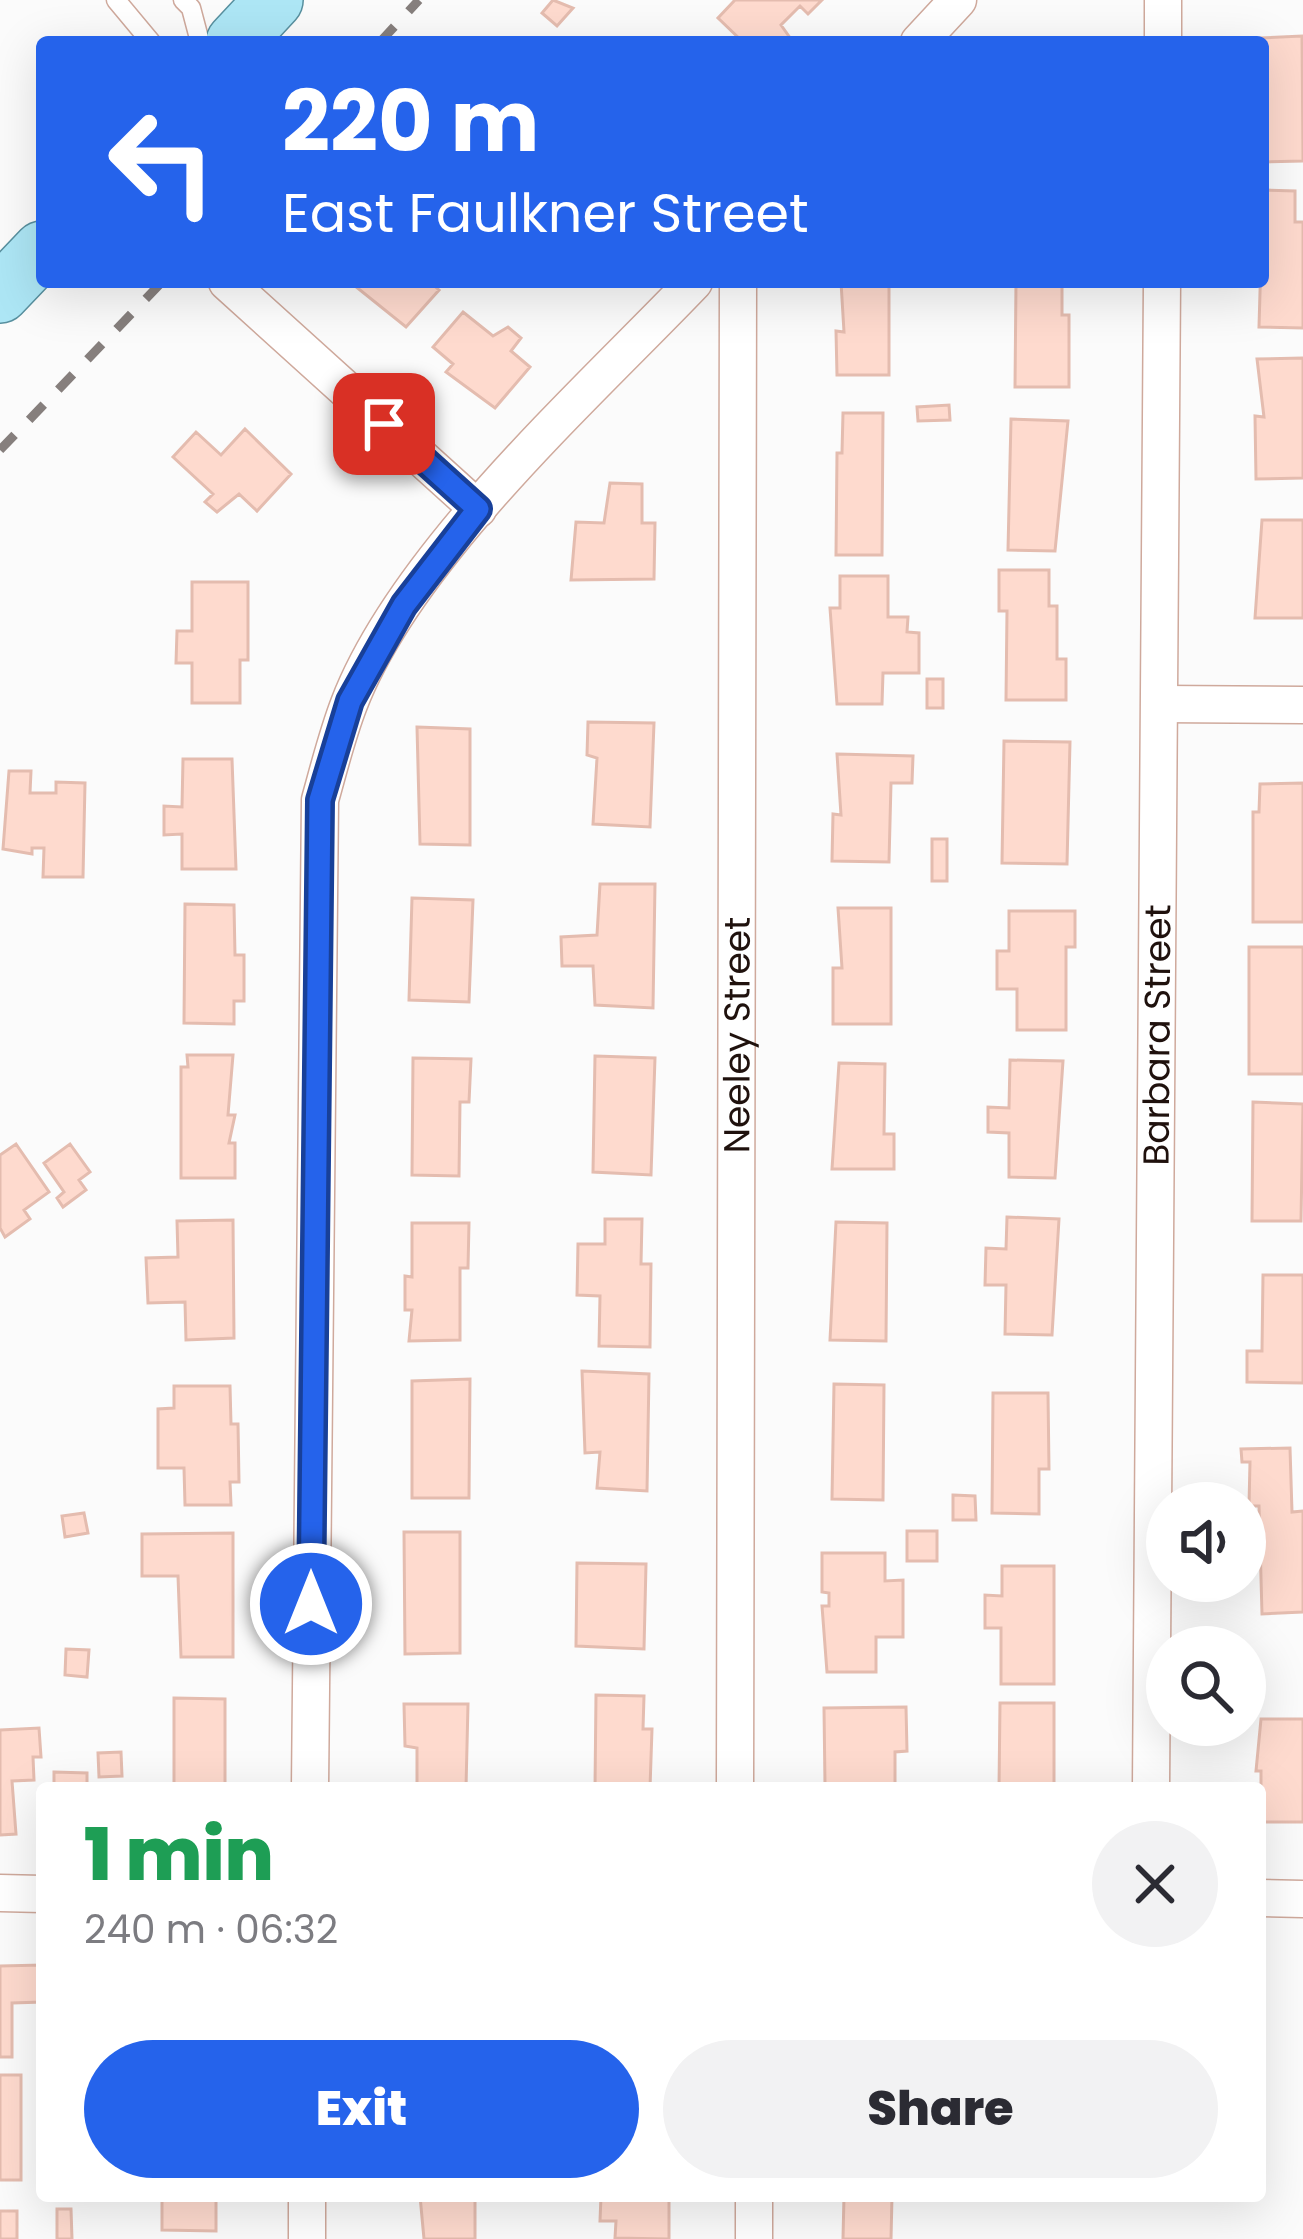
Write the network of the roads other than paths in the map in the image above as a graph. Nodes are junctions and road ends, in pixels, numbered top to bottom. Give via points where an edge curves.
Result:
1 (116, 0) edge
2 (183, 0) edge
3 (274, 0) edge
4 (958, 0) edge
5 (1163, 0) edge
6 (146, 36) edge
7 (198, 36) edge
8 (241, 36) edge
9 (925, 36) edge
10 (1163, 36) edge
11 (36, 256) edge
12 (234, 288) edge
13 (688, 288) edge
14 (738, 288) edge
15 (1162, 288) edge
16 (0, 294) edge
17 (478, 509) junction
18 (1160, 704) junction
19 (1303, 705) edge
20 (310, 1782) edge
21 (735, 1782) edge
22 (1151, 1782) edge
23 (0, 1893) edge
24 (36, 1894) edge
25 (1266, 1898) edge
26 (1303, 1899) edge
27 (307, 2202) edge
28 (754, 2202) edge
29 (307, 2239) edge
30 (754, 2239) edge

1 - 6 lane
2 - 7 lane
3 - 8 main road
4 - 9 street
5 - 10 street
11 - 16 main road
12 - 17 street
13 - 17 street
14 - 21 street, Neeley Street
15 - 18 street, Barbara Street
17 - 20 street via 404,605 350,701 320,800
18 - 19 street
18 - 22 street, Barbara Street
23 - 24 street
25 - 26 street
27 - 29 street
28 - 30 street

